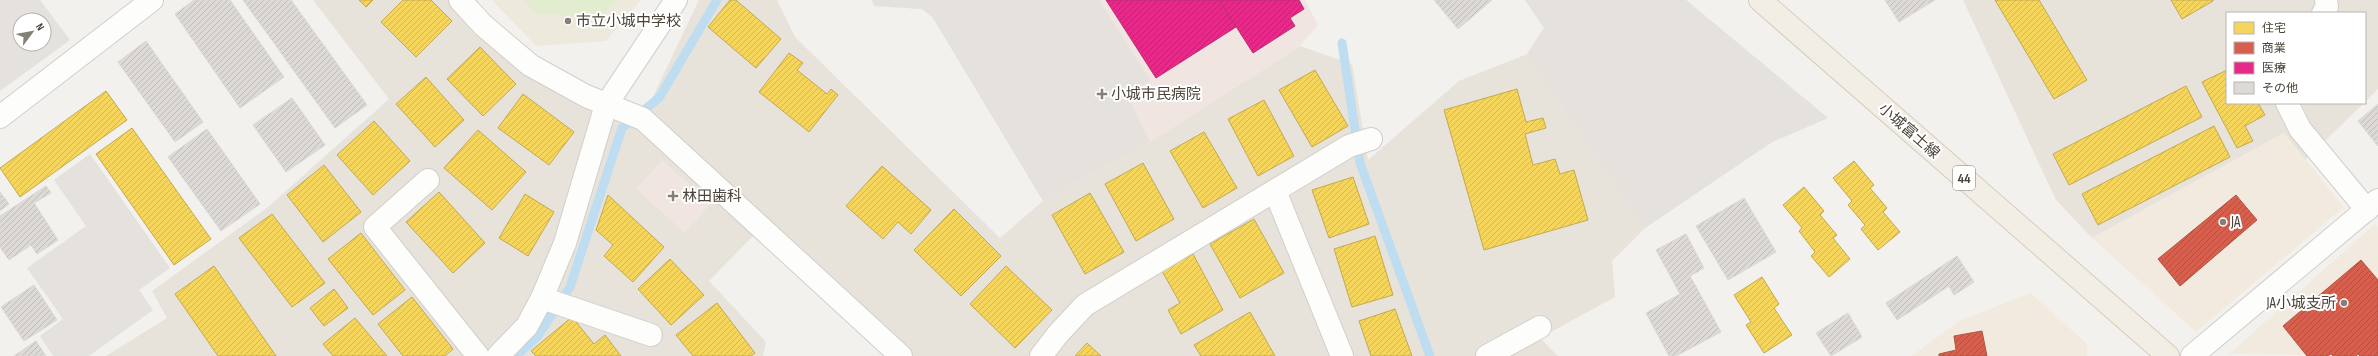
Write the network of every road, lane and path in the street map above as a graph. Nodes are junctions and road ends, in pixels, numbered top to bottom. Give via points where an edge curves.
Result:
1 (152, 0) edge
2 (460, 0) edge
3 (676, 0) edge
4 (1760, 0) edge
5 (2326, 0) edge
6 (2324, 12) edge
7 (2288, 104) edge
8 (625, 112) junction
9 (0, 117) edge
10 (1371, 139) dead end
11 (428, 180) dead end
12 (1275, 192) junction
13 (2372, 205) edge
14 (542, 298) junction
15 (1540, 327) dead end
16 (651, 335) dead end
17 (478, 356) edge
18 (498, 356) edge
19 (901, 356) edge
20 (1041, 356) edge
21 (1342, 356) edge
22 (1487, 356) edge
23 (2168, 356) edge
24 (2192, 356) edge

1 - 9 street
2 - 8 street via 483,25 530,65 586,96
3 - 8 street
4 - 23 main road, 小城富士線 / 44
5 - 6 street
7 - 13 street via 2300,129
8 - 14 street
8 - 19 street
10 - 12 street via 1349,146
11 - 17 street via 375,227
12 - 20 street via 1085,305
12 - 21 street
13 - 24 street
14 - 16 street
14 - 18 street via 527,326
15 - 22 street

